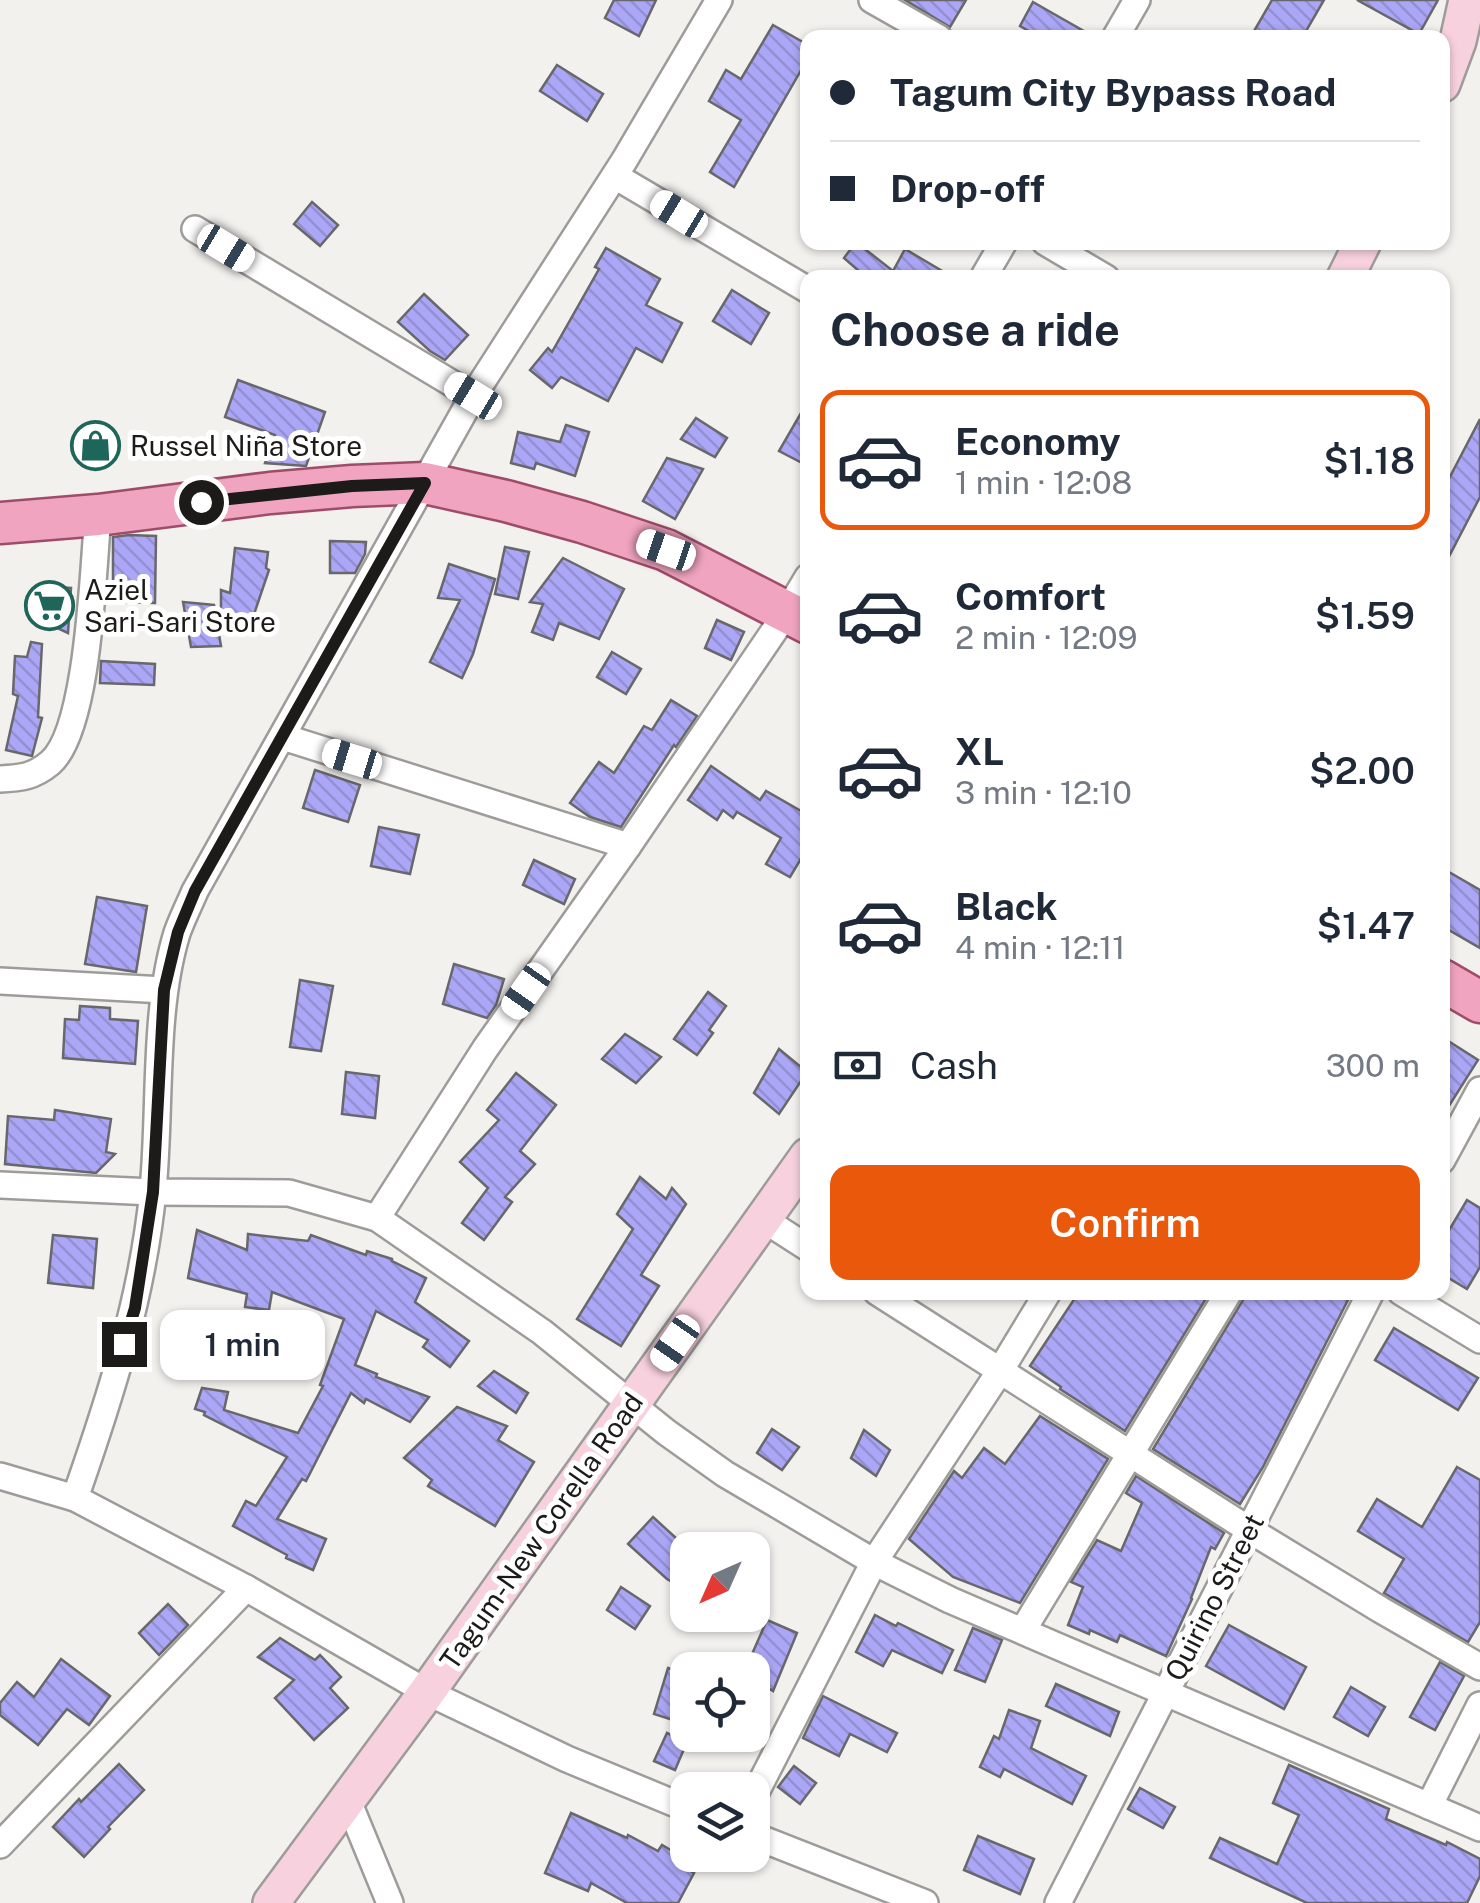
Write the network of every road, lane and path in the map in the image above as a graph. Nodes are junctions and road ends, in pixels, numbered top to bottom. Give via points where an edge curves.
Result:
1 (719, 0) edge
2 (872, 0) edge
3 (1137, 0) edge
4 (1467, 0) edge
5 (925, 30) edge
6 (1120, 30) edge
7 (1450, 62) edge
8 (615, 176) junction
9 (195, 229) dead end
10 (1059, 250) edge
11 (1092, 270) edge
12 (800, 285) edge
13 (473, 396) junction
14 (425, 483) junction
15 (98, 514) junction
16 (0, 523) edge
17 (797, 618) edge
18 (283, 737) junction
19 (0, 778) edge
20 (628, 846) junction
21 (0, 981) edge
22 (1450, 985) edge
23 (164, 990) junction
24 (1480, 1002) edge
25 (1480, 1090) edge
26 (1450, 1145) edge
27 (800, 1167) edge
28 (0, 1186) edge
29 (153, 1192) junction
30 (376, 1218) junction
31 (763, 1219) junction
32 (800, 1243) edge
33 (890, 1300) edge
34 (1043, 1300) edge
35 (1225, 1300) edge
36 (1367, 1300) edge
37 (1413, 1300) edge
38 (1480, 1340) edge
39 (1000, 1371) junction
40 (631, 1405) junction
41 (1132, 1453) junction
42 (0, 1476) edge
43 (75, 1498) junction
44 (1248, 1529) junction
45 (874, 1562) junction
46 (246, 1588) junction
47 (1023, 1630) junction
48 (1480, 1668) edge
49 (1166, 1691) junction
50 (427, 1692) junction
51 (1480, 1705) edge
52 (766, 1772) edge
53 (348, 1801) junction
54 (670, 1801) edge
55 (1430, 1806) junction
56 (1480, 1828) edge
57 (770, 1842) edge
58 (0, 1845) edge
59 (271, 1903) edge
60 (390, 1903) edge
61 (925, 1903) edge
62 (1058, 1903) edge

1 - 8 street
2 - 5 street
3 - 6 street
4 - 7 main road
8 - 12 street
8 - 13 street
9 - 13 street
10 - 11 street
13 - 14 street
14 - 15 main road
14 - 17 main road via 666,550
14 - 18 street
15 - 16 main road
15 - 19 street via 82,682 70,733 53,761 25,778
17 - 20 street
18 - 20 street
18 - 23 street via 195,891
20 - 30 street
21 - 23 street
22 - 24 main road
23 - 29 street
25 - 26 street
27 - 31 main road, Tagum-New Corella Road
28 - 29 street
29 - 30 street via 289,1194
29 - 43 street via 135,1308
30 - 40 street via 542,1332
31 - 32 street
31 - 40 main road, Tagum-New Corella Road
33 - 39 street
34 - 39 street
35 - 41 street
36 - 44 street, Quirino Street
37 - 38 street
39 - 41 street
39 - 45 street
40 - 45 street via 725,1474
40 - 50 main road, Tagum-New Corella Road
41 - 44 street
41 - 47 street
42 - 43 street
43 - 46 street
44 - 48 street
44 - 49 street, Quirino Street
45 - 47 street
45 - 52 street
46 - 50 street
46 - 58 street
47 - 49 street
49 - 55 street
49 - 62 street, Quirino Street
50 - 53 main road, Tagum-New Corella Road
50 - 54 street
51 - 55 street
53 - 59 main road, Tagum-New Corella Road
53 - 60 street
55 - 56 street
57 - 61 street

